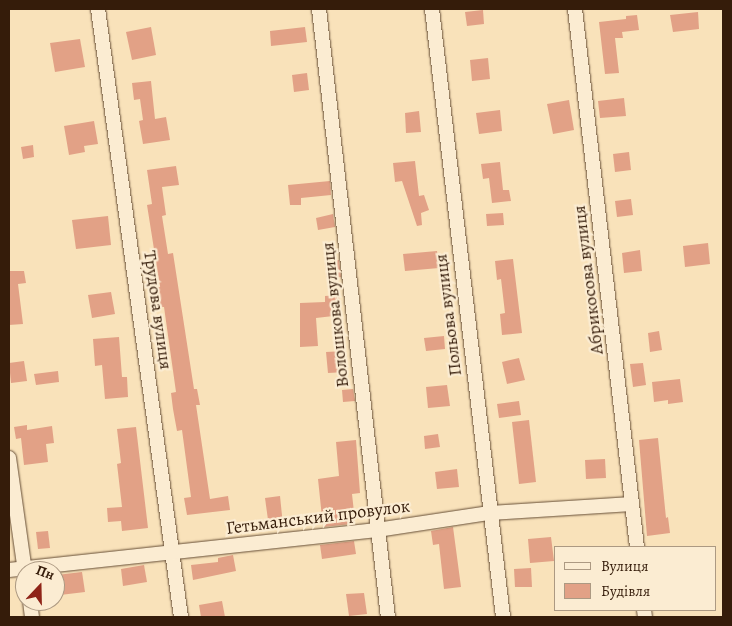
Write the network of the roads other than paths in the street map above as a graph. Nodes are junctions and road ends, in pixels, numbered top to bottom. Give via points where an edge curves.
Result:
1 (98, 9) edge
2 (318, 9) edge
3 (432, 9) edge
4 (575, 9) edge
5 (9, 458) edge
6 (632, 504) junction
7 (490, 513) junction
8 (377, 530) junction
9 (637, 546) edge
10 (173, 554) junction
11 (24, 561) edge
12 (65, 566) edge
13 (181, 617) edge
14 (388, 617) edge
15 (503, 617) edge

1 - 10 street, Трудова вулиця
2 - 8 street, Волошкова вулиця via 357,331
3 - 7 street, Польова вулиця
4 - 6 street, Абрикосова вулиця
5 - 11 street
6 - 7 street, Гетьманський провулок
6 - 9 street, Абрикосова вулиця
7 - 8 street, Гетьманський провулок
7 - 15 street, Польова вулиця
8 - 10 street, Гетьманський провулок
8 - 14 street, Волошкова вулиця
10 - 12 street, Гетьманський провулок
10 - 13 street, Трудова вулиця

